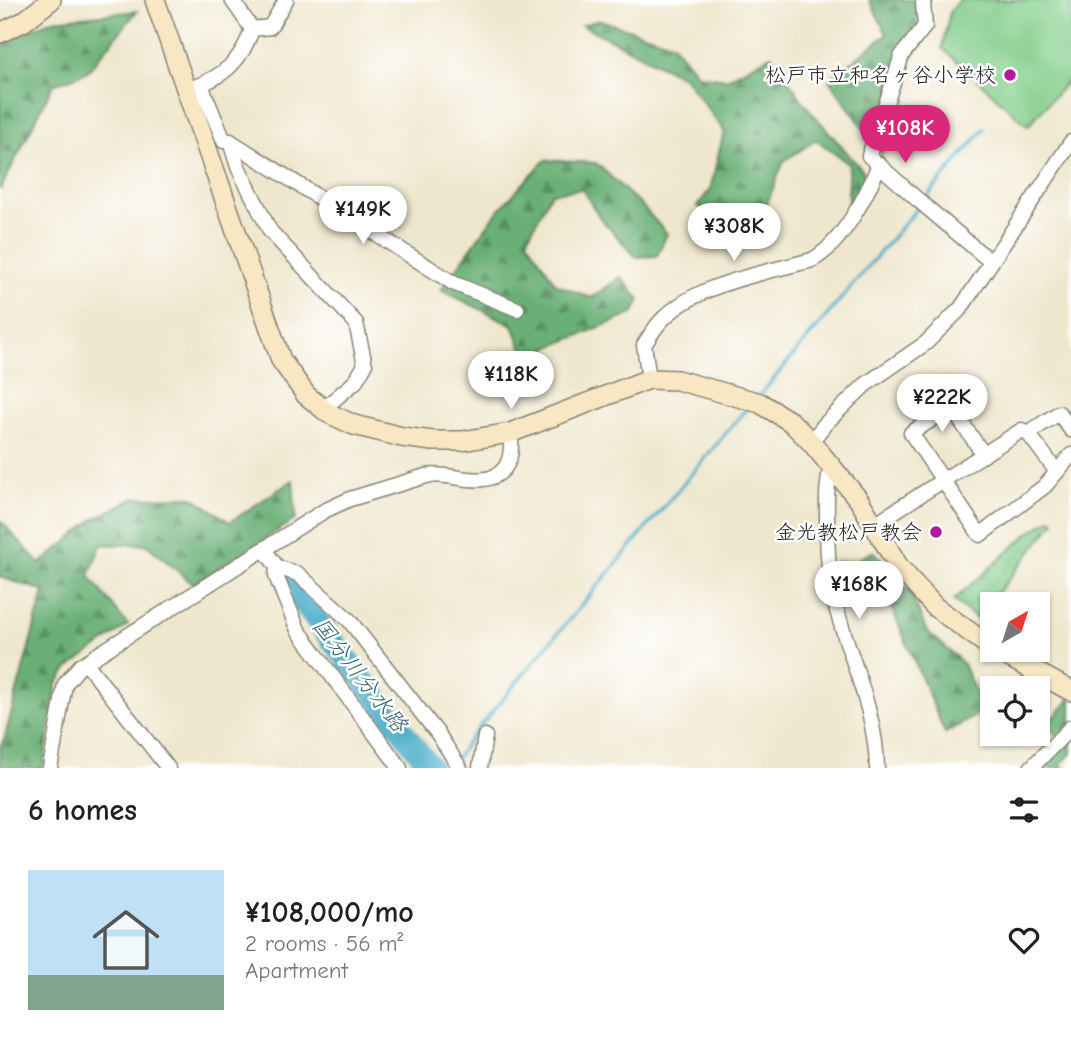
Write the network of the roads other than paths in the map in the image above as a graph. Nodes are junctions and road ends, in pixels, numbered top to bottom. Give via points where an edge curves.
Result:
1 (51, 0) edge
2 (155, 0) edge
3 (232, 0) edge
4 (286, 0) edge
5 (925, 0) edge
6 (252, 29) junction
7 (0, 33) edge
8 (195, 87) junction
9 (230, 141) junction
10 (1071, 142) edge
11 (879, 164) junction
12 (990, 261) junction
13 (517, 309) dead end
14 (649, 379) junction
15 (328, 413) junction
16 (1071, 430) edge
17 (510, 433) junction
18 (1028, 433) junction
19 (811, 442) junction
20 (984, 455) junction
21 (1071, 455) edge
22 (831, 467) junction
23 (1057, 472) junction
24 (943, 480) junction
25 (873, 525) junction
26 (264, 549) junction
27 (277, 566) junction
28 (980, 640) edge
29 (1017, 662) edge
30 (86, 663) junction
31 (1071, 691) edge
32 (1071, 727) edge
33 (485, 736) dead end
34 (50, 768) edge
35 (168, 768) edge
36 (400, 768) edge
37 (460, 768) edge
38 (480, 768) edge
39 (877, 768) edge
40 (1031, 768) edge

1 - 7 street
2 - 8 street
3 - 6 street
4 - 6 street via 270,27
5 - 11 street via 925,26 902,55 869,156
6 - 8 street via 247,46 227,71
8 - 9 street via 224,141
8 - 15 street via 281,359 306,395
9 - 13 street via 453,283
9 - 15 street via 270,231 356,323 365,365 355,382 329,404
10 - 12 street
11 - 12 street
11 - 14 street via 868,193 821,256 716,287 663,319 644,345
12 - 19 street via 969,298 946,325 865,385
14 - 17 street
14 - 19 street via 677,380 760,403 793,423
15 - 17 street via 354,425 433,441
16 - 18 street via 1059,413
17 - 26 street via 507,465 495,477 438,474 350,499
18 - 20 street via 1021,430
18 - 23 street
19 - 22 street
20 - 24 street
20 - 24 street via 951,407 911,433
21 - 23 street
22 - 25 street
22 - 39 street via 827,536 833,593 867,705
23 - 24 street via 980,536
24 - 25 street
25 - 28 street via 899,567 934,607
26 - 27 street
26 - 30 street
27 - 36 street via 276,576 298,630
27 - 37 street via 298,574 349,620
29 - 31 street
30 - 34 street via 65,684
30 - 35 street
32 - 40 street
33 - 38 street

